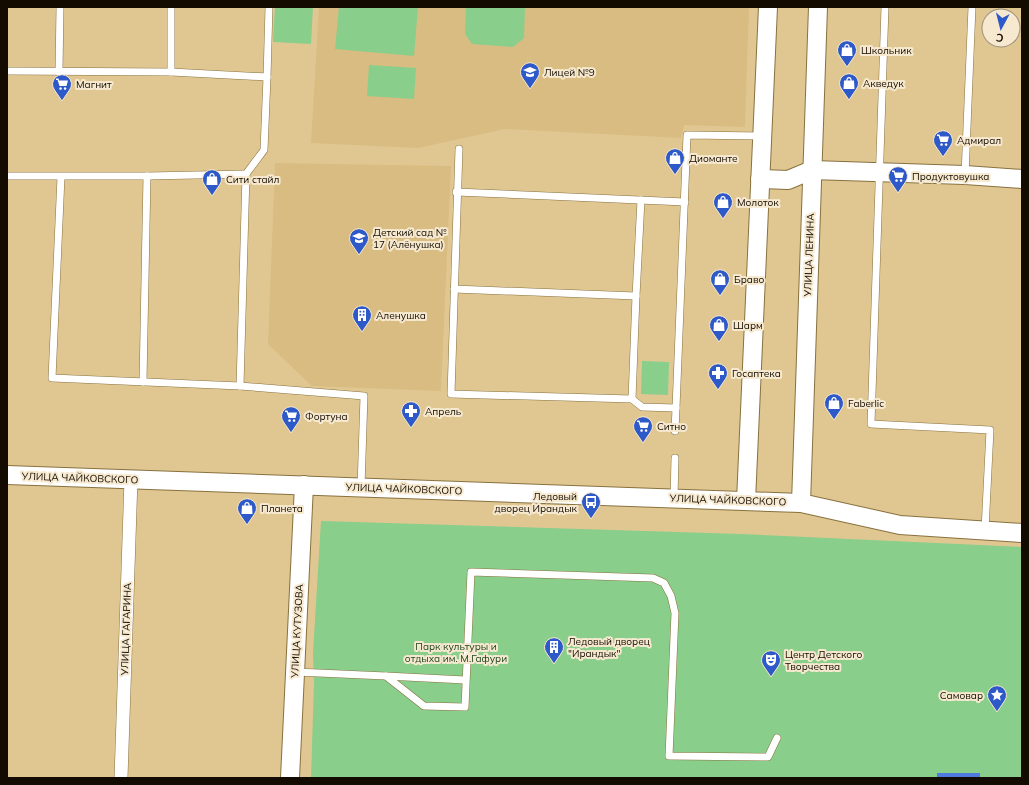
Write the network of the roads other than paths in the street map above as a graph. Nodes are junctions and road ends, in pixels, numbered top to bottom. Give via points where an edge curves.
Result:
1 (60, 7) edge
2 (172, 7) edge
3 (269, 7) edge
4 (768, 7) edge
5 (818, 7) edge
6 (885, 7) edge
7 (972, 7) edge
8 (7, 71) edge
9 (59, 72) junction
10 (171, 72) junction
11 (267, 77) junction
12 (762, 136) junction
13 (459, 149) dead end
14 (812, 170) junction
15 (880, 172) junction
16 (246, 174) junction
17 (965, 175) junction
18 (7, 176) edge
19 (61, 176) junction
20 (147, 176) junction
21 (760, 179) junction
22 (1022, 179) edge
23 (456, 192) junction
24 (641, 200) junction
25 (685, 202) junction
26 (454, 289) junction
27 (636, 296) junction
28 (143, 382) junction
29 (240, 386) junction
30 (632, 399) junction
31 (676, 408) junction
32 (676, 431) dead end
33 (675, 458) dead end
34 (7, 475) edge
35 (131, 480) junction
36 (304, 485) junction
37 (361, 487) junction
38 (674, 499) junction
39 (746, 501) junction
40 (801, 503) junction
41 (985, 531) junction
42 (1022, 533) edge
43 (296, 672) junction
44 (386, 676) junction
45 (465, 680) junction
46 (777, 738) dead end
47 (120, 778) edge
48 (290, 778) edge

1 - 9 lane
2 - 10 lane
3 - 11 lane
4 - 12 main road
5 - 14 main road, УЛИЦА ЛЕНИНА
6 - 15 lane
7 - 17 lane
8 - 9 lane
9 - 10 lane
10 - 11 lane
11 - 16 lane via 264,150
12 - 21 main road
12 - 25 lane via 687,135
13 - 23 lane
14 - 15 main road
14 - 21 main road via 788,180
14 - 40 main road, УЛИЦА ЛЕНИНА
15 - 17 main road
15 - 41 lane via 871,424 990,430
16 - 20 lane
16 - 29 lane
17 - 22 main road
18 - 19 lane
19 - 20 lane
19 - 28 lane via 52,378
20 - 28 lane
21 - 39 main road
23 - 24 lane
23 - 26 lane
24 - 25 lane
24 - 27 lane
25 - 31 lane
26 - 27 lane
26 - 30 lane via 451,394
27 - 30 lane
28 - 29 lane
29 - 37 lane via 364,396
30 - 31 lane via 642,407
31 - 32 lane
33 - 38 lane
34 - 35 main road, УЛИЦА ЧАЙКОВСКОГО
35 - 36 main road, УЛИЦА ЧАЙКОВСКОГО
35 - 47 street, УЛИЦА ГАГАРИНА
36 - 37 main road, УЛИЦА ЧАЙКОВСКОГО
36 - 43 main road, УЛИЦА КУТУЗОВА
37 - 38 main road, УЛИЦА ЧАЙКОВСКОГО
38 - 39 main road, УЛИЦА ЧАЙКОВСКОГО
39 - 40 main road, УЛИЦА ЧАЙКОВСКОГО
40 - 41 main road, УЛИЦА ЧАЙКОВСКОГО via 900,525
41 - 42 main road, УЛИЦА ЧАЙКОВСКОГО
43 - 44 lane
43 - 48 main road, УЛИЦА КУТУЗОВА
44 - 45 lane
44 - 45 lane via 424,706 465,707
45 - 46 lane via 471,572 653,578 664,583 671,596 675,613 669,756 768,757

